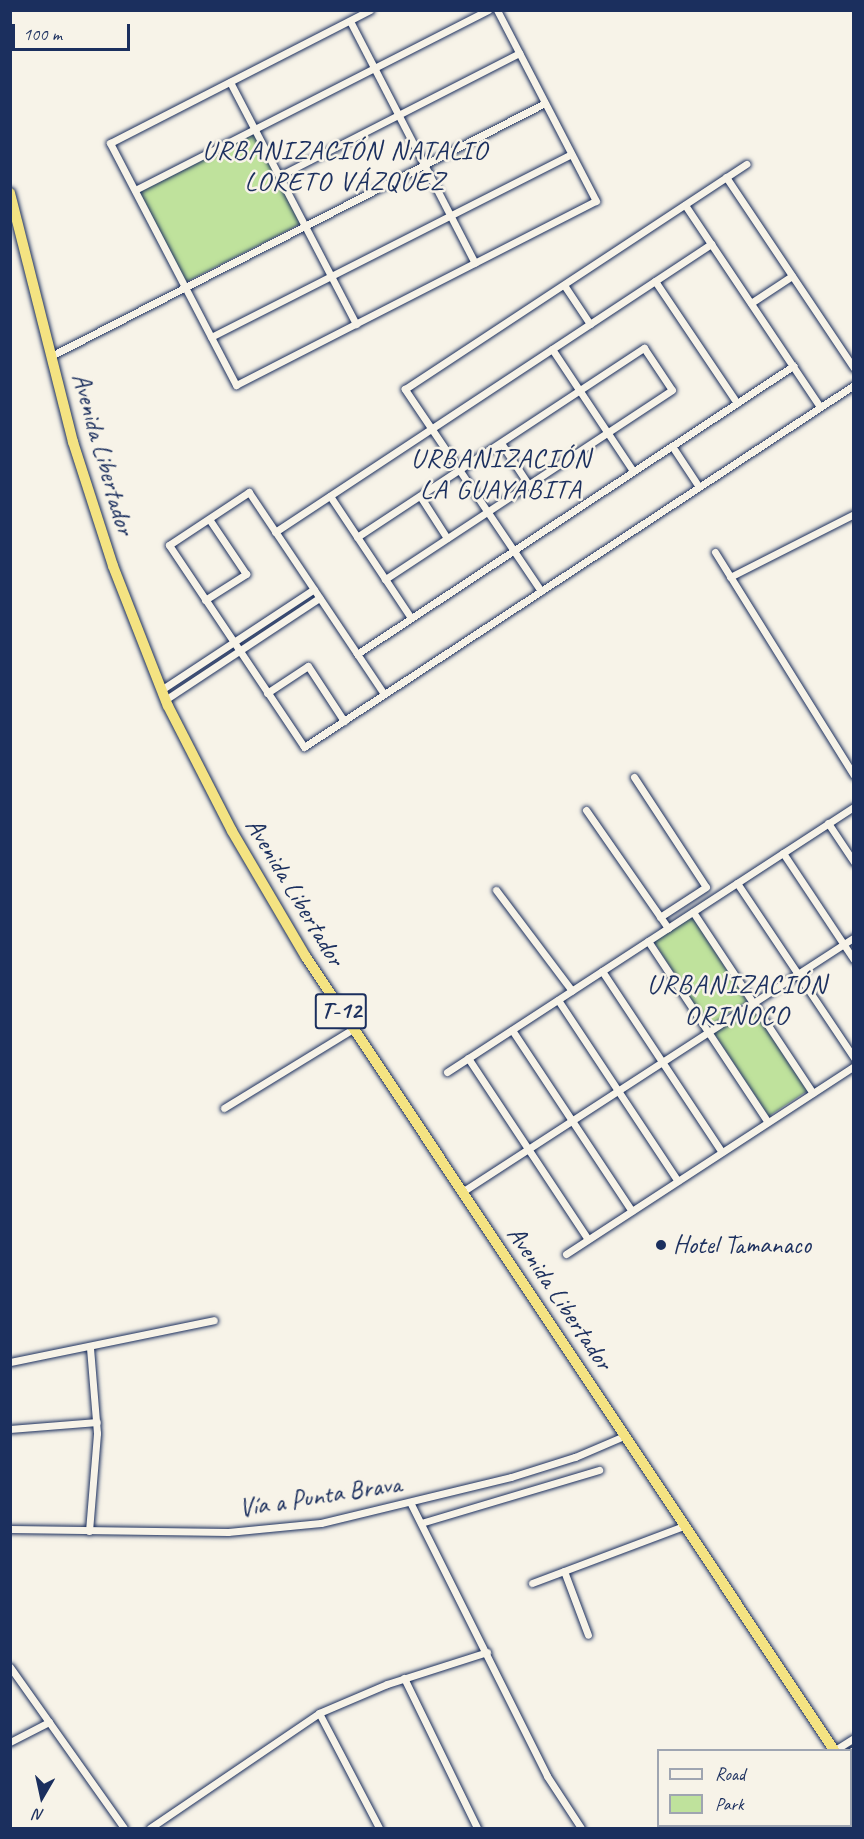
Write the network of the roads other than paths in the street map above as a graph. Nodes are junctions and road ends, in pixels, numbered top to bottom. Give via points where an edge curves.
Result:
1 (370, 10) edge
2 (488, 10) edge
3 (497, 10) edge
4 (350, 21) junction
5 (519, 53) junction
6 (374, 69) junction
7 (230, 81) junction
8 (545, 103) junction
9 (398, 115) junction
10 (255, 129) junction
11 (571, 154) junction
12 (746, 164) dead end
13 (424, 165) junction
14 (279, 176) junction
15 (726, 177) junction
16 (135, 190) junction
17 (10, 193) edge
18 (685, 205) junction
19 (451, 216) junction
20 (305, 225) junction
21 (711, 244) junction
22 (475, 263) junction
23 (331, 276) junction
24 (792, 276) junction
25 (655, 281) junction
26 (564, 285) junction
27 (185, 286) junction
28 (751, 303) junction
29 (356, 324) junction
30 (590, 324) junction
31 (211, 338) junction
32 (552, 349) junction
33 (51, 356) junction
34 (793, 366) junction
35 (854, 368) edge
36 (854, 385) edge
37 (580, 391) junction
38 (737, 403) junction
39 (820, 407) junction
40 (432, 429) junction
41 (607, 432) junction
42 (501, 443) junction
43 (672, 446) junction
44 (460, 470) junction
45 (633, 471) junction
46 (528, 484) junction
47 (699, 487) junction
48 (330, 496) junction
49 (420, 496) junction
50 (487, 512) junction
51 (854, 514) edge
52 (209, 519) junction
53 (275, 532) junction
54 (357, 537) junction
55 (447, 538) junction
56 (513, 550) junction
57 (715, 552) dead end
58 (730, 577) junction
59 (385, 579) junction
60 (314, 589) junction
61 (541, 591) junction
62 (320, 598) junction
63 (206, 600) junction
64 (411, 618) junction
65 (234, 642) junction
66 (239, 651) junction
67 (357, 654) junction
68 (267, 693) junction
69 (384, 694) junction
70 (163, 695) junction
71 (344, 721) junction
72 (854, 775) edge
73 (634, 777) dead end
74 (854, 807) edge
75 (586, 810) dead end
76 (828, 824) junction
77 (783, 853) junction
78 (854, 862) edge
79 (737, 883) junction
80 (496, 890) dead end
81 (693, 912) junction
82 (660, 917) junction
83 (668, 928) junction
84 (854, 937) edge
85 (648, 941) junction
86 (843, 944) junction
87 (854, 960) edge
88 (602, 971) junction
89 (797, 973) junction
90 (572, 991) junction
91 (558, 1000) junction
92 (753, 1002) junction
93 (353, 1029) junction
94 (512, 1030) junction
95 (708, 1032) junction
96 (468, 1058) junction
97 (854, 1058) edge
98 (662, 1061) junction
99 (854, 1066) edge
100 (447, 1072) dead end
101 (618, 1091) junction
102 (813, 1093) junction
103 (224, 1108) dead end
104 (572, 1120) junction
105 (768, 1122) junction
106 (528, 1149) junction
107 (722, 1152) junction
108 (678, 1181) junction
109 (462, 1192) junction
110 (632, 1211) junction
111 (588, 1239) junction
112 (566, 1254) dead end
113 (214, 1320) dead end
114 (90, 1347) junction
115 (10, 1362) edge
116 (97, 1422) junction
117 (10, 1429) edge
118 (624, 1436) junction
119 (599, 1470) dead end
120 (411, 1504) junction
121 (421, 1523) junction
122 (684, 1526) junction
123 (10, 1529) edge
124 (89, 1531) junction
125 (564, 1571) junction
126 (532, 1583) dead end
127 (588, 1635) dead end
128 (487, 1652) junction
129 (10, 1667) edge
130 (404, 1678) junction
131 (319, 1713) junction
132 (49, 1722) junction
133 (854, 1738) edge
134 (10, 1742) edge
135 (833, 1749) edge
136 (836, 1749) edge
137 (124, 1828) edge
138 (150, 1828) edge
139 (379, 1828) edge
140 (477, 1828) edge
141 (581, 1828) edge

1 - 4 street
2 - 6 street
3 - 5 street
4 - 6 street
4 - 7 street
5 - 8 street
5 - 9 street
6 - 9 street
6 - 10 street
7 - 10 street
7 - 16 street via 111,143
8 - 11 street
8 - 13 street
9 - 13 street
9 - 14 street
10 - 14 street
10 - 16 street
11 - 19 street
11 - 22 street via 596,201
12 - 15 street
13 - 19 street
13 - 20 street
14 - 20 street
15 - 18 street
15 - 24 street
16 - 27 street
17 - 33 highway, Avenida Libertador / T-12
18 - 21 street
18 - 26 street
19 - 22 street
19 - 23 street
20 - 23 street
20 - 27 street
21 - 25 street
21 - 28 street
22 - 29 street
23 - 29 street
23 - 31 street
24 - 28 street
24 - 35 street
25 - 30 street
25 - 38 street
26 - 30 street
26 - 40 street via 405,389
27 - 31 street
27 - 33 street
28 - 34 street
29 - 31 street via 236,385
30 - 32 street
32 - 37 street
32 - 40 street
33 - 70 highway, Avenida Libertador / T-12 via 97,518
34 - 38 street
34 - 39 street
36 - 39 street
37 - 41 street
37 - 41 street via 644,348 656,365 672,390
37 - 42 street
38 - 43 street
39 - 47 street
40 - 44 street
40 - 48 street
41 - 45 street
41 - 46 street
42 - 44 street
42 - 46 street
43 - 45 street
43 - 47 street
44 - 49 street
44 - 50 street
45 - 56 street
46 - 50 street
47 - 61 street
48 - 53 street
48 - 54 street
49 - 54 street
49 - 55 street
50 - 55 street
50 - 56 street
51 - 58 street
52 - 53 street via 249,492
52 - 63 street via 246,574
52 - 63 street via 169,545
53 - 60 street
54 - 59 street
55 - 59 street
56 - 61 street
56 - 64 street
57 - 58 street
58 - 72 street
59 - 64 street
60 - 62 street
60 - 65 street
61 - 69 street
62 - 66 street
62 - 67 street
63 - 65 street
64 - 67 street
65 - 66 street
65 - 70 street
66 - 68 street
66 - 70 street
67 - 69 street
68 - 71 street via 304,747
68 - 71 street via 308,666
69 - 71 street
70 - 93 highway, Avenida Libertador / T-12 via 274,906
73 - 82 street via 706,887
74 - 76 street
75 - 82 street
76 - 77 street
76 - 78 street
77 - 79 street
77 - 86 street
79 - 81 street
79 - 89 street
80 - 90 street
81 - 83 street
81 - 92 street
82 - 83 street
83 - 85 street
84 - 86 street
85 - 88 street
85 - 95 street
86 - 87 street
86 - 89 street
88 - 90 street
88 - 98 street
89 - 92 street
89 - 97 street
90 - 91 street
91 - 94 street
91 - 101 street
92 - 95 street
92 - 102 street
93 - 103 street
93 - 109 highway, Avenida Libertador / T-12
94 - 96 street
94 - 104 street
95 - 98 street
95 - 105 street
96 - 100 street
96 - 106 street
98 - 101 street
98 - 107 street
99 - 102 street
101 - 104 street
101 - 108 street
102 - 105 street
104 - 106 street
104 - 110 street
105 - 107 street
106 - 109 street
106 - 111 street
107 - 108 street
108 - 110 street
109 - 118 highway, Avenida Libertador / T-12
110 - 111 street
111 - 112 street
113 - 114 street
114 - 115 street
114 - 116 street
116 - 117 street
116 - 124 street
118 - 120 street, Vía a Punta Brava via 575,1457
118 - 122 highway, Avenida Libertador / T-12
119 - 121 street
120 - 121 street
120 - 124 street, Vía a Punta Brava via 321,1523 264,1529
121 - 128 street
122 - 125 street
122 - 135 highway, Avenida Libertador / T-12
123 - 124 street, Vía a Punta Brava
125 - 126 street
125 - 127 street
128 - 130 street
128 - 141 street via 552,1786
129 - 132 street
130 - 131 street
130 - 140 street
131 - 138 street
131 - 139 street
132 - 134 street
132 - 137 street
133 - 136 street

